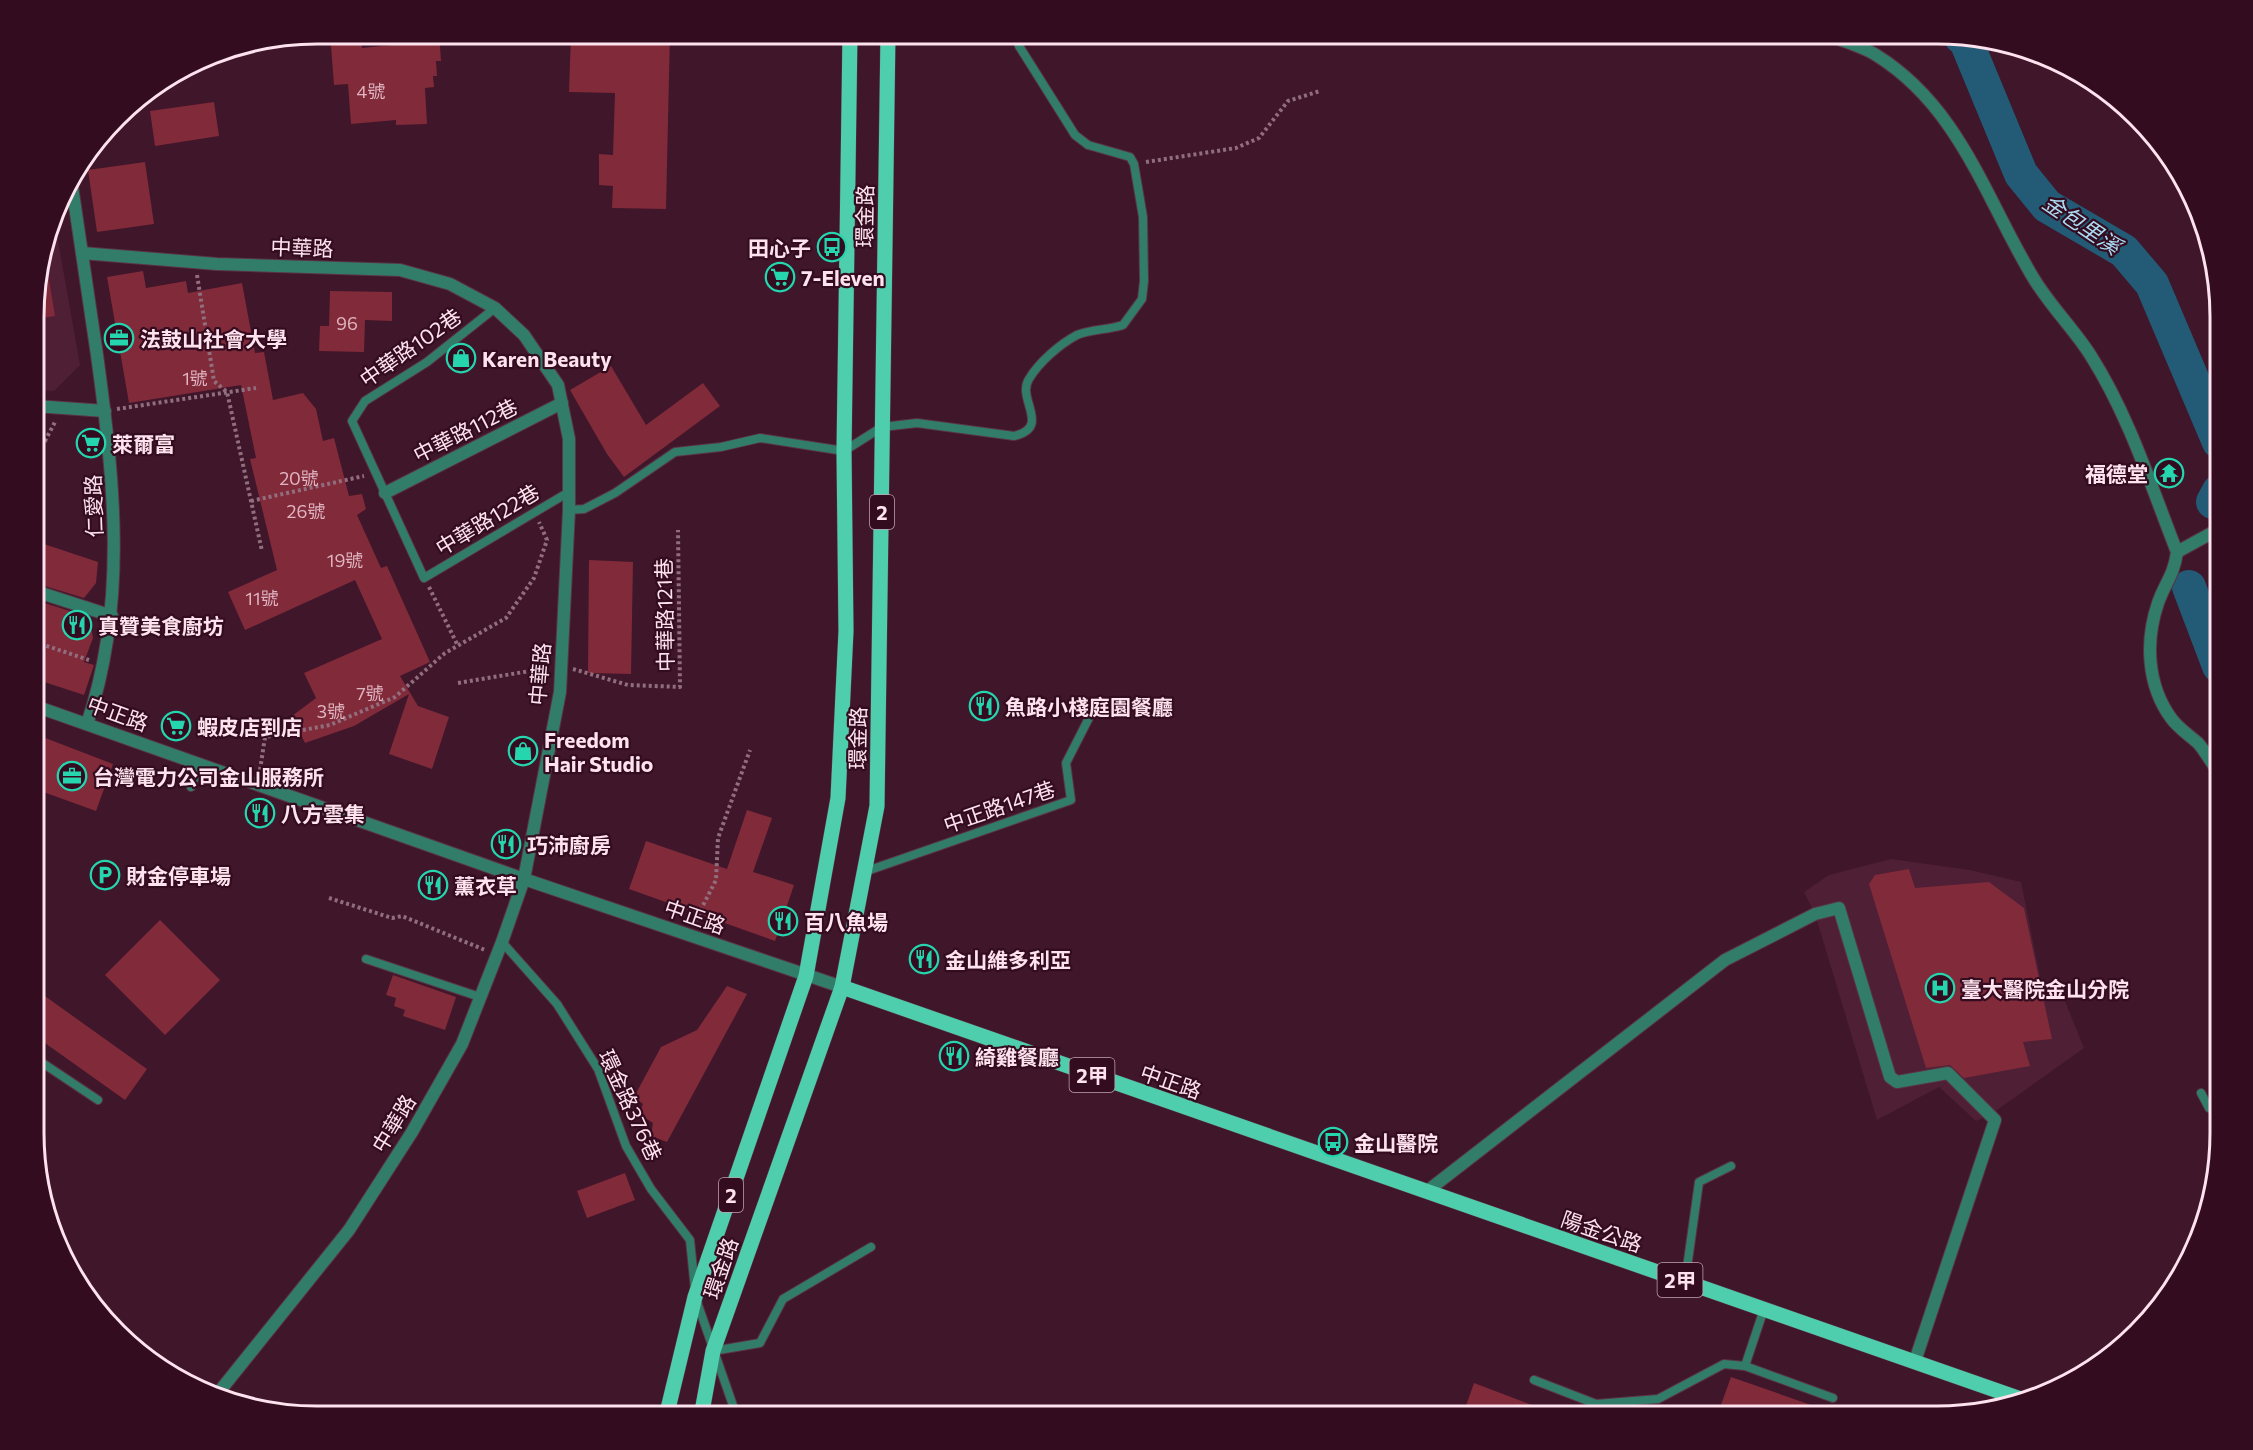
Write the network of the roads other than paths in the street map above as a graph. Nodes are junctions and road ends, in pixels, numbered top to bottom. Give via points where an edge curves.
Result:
1 (850, 44) edge
2 (888, 44) edge
3 (1849, 44) edge
4 (1019, 46) dead end
5 (73, 194) edge
6 (82, 253) junction
7 (495, 308) junction
8 (562, 403) junction
9 (44, 407) edge
10 (105, 411) junction
11 (882, 427) junction
12 (844, 451) junction
13 (569, 492) junction
14 (385, 493) junction
15 (569, 510) junction
16 (2210, 534) edge
17 (2177, 552) junction
18 (44, 594) edge
19 (112, 616) junction
20 (44, 709) edge
21 (1113, 713) dead end
22 (87, 724) junction
23 (2210, 760) edge
24 (200, 765) junction
25 (191, 787) dead end
26 (864, 872) junction
27 (524, 879) junction
28 (500, 948) junction
29 (366, 959) dead end
30 (806, 976) junction
31 (842, 987) junction
32 (480, 997) junction
33 (44, 1064) edge
34 (2201, 1093) dead end
35 (98, 1100) dead end
36 (2210, 1108) edge
37 (1342, 1163) joint
38 (1731, 1166) dead end
39 (1426, 1192) junction
40 (871, 1246) dead end
41 (1685, 1282) junction
42 (695, 1297) junction
43 (1764, 1309) junction
44 (713, 1351) junction
45 (1915, 1361) junction
46 (1745, 1366) junction
47 (1534, 1380) dead end
48 (220, 1389) edge
49 (2012, 1396) edge
50 (1833, 1398) dead end
51 (669, 1406) edge
52 (703, 1406) edge
53 (733, 1406) edge

1 - 12 main road, 環金路 / 2
2 - 11 main road, 環金路 / 2
3 - 17 street via 1874,54 1902,73 1960,139 2034,279 2090,354 2114,396
4 - 11 lane via 1075,135 1088,145 1130,157 1134,164 1143,217 1142,299 1123,326 1077,336 1043,361 1027,381 1033,416 1024,434 1014,436 917,423
5 - 6 street, 仁愛路
6 - 7 street, 中華路 via 400,270 450,284
6 - 10 street, 仁愛路
7 - 8 street, 中華路 via 524,335 558,385
7 - 14 lane, 中華路102巷 via 427,362 365,401 352,421
8 - 13 street, 中華路 via 569,439
8 - 14 street, 中華路112巷
9 - 10 street
10 - 19 street, 仁愛路 via 115,502
11 - 12 lane
11 - 26 main road, 環金路 / 2 via 877,806
12 - 15 lane via 760,438 675,452 615,493 584,509
12 - 30 main road, 環金路 / 2 via 846,631 838,798
13 - 14 lane, 中華路122巷 via 424,578
13 - 15 street, 中華路
15 - 27 street, 中華路 via 560,692
16 - 17 street
17 - 23 street via 2174,571 2158,602 2148,654 2156,689 2170,716
18 - 19 street
19 - 22 street, 仁愛路 via 99,688
20 - 22 street, 中正路
21 - 26 lane, 中正路147巷 via 1092,712 1066,763 1071,800
22 - 24 street, 中正路
24 - 25 lane
24 - 27 street, 中正路
26 - 31 main road, 環金路 / 2
27 - 28 street, 中華路
27 - 30 street, 中正路
28 - 32 street, 中華路
28 - 42 lane, 環金路376巷 via 557,1004 598,1069 626,1146 651,1189 690,1240
29 - 32 lane
30 - 31 street, 中正路
30 - 42 main road, 環金路 / 2
31 - 37 main road, 中正路 / 2甲
31 - 44 main road, 環金路 / 2
32 - 48 street, 中華路 via 462,1044 349,1230
33 - 35 lane
34 - 36 lane
37 - 39 main road, 陽金公路 / 2甲
38 - 41 lane via 1699,1182
39 - 41 main road, 陽金公路 / 2甲
39 - 45 street via 1725,960 1815,914 1839,908 1890,1077 1897,1082 1948,1073 1995,1120
40 - 44 lane via 783,1299 760,1343
41 - 43 main road, 陽金公路 / 2甲
42 - 44 lane, 環金路376巷
42 - 51 main road, 環金路 / 2
43 - 45 main road, 陽金公路 / 2甲
43 - 46 lane
44 - 52 main road, 環金路 / 2
44 - 53 lane, 環金路376巷
45 - 49 main road, 陽金公路 / 2甲
46 - 47 lane via 1724,1364 1658,1400 1596,1404
46 - 50 lane

